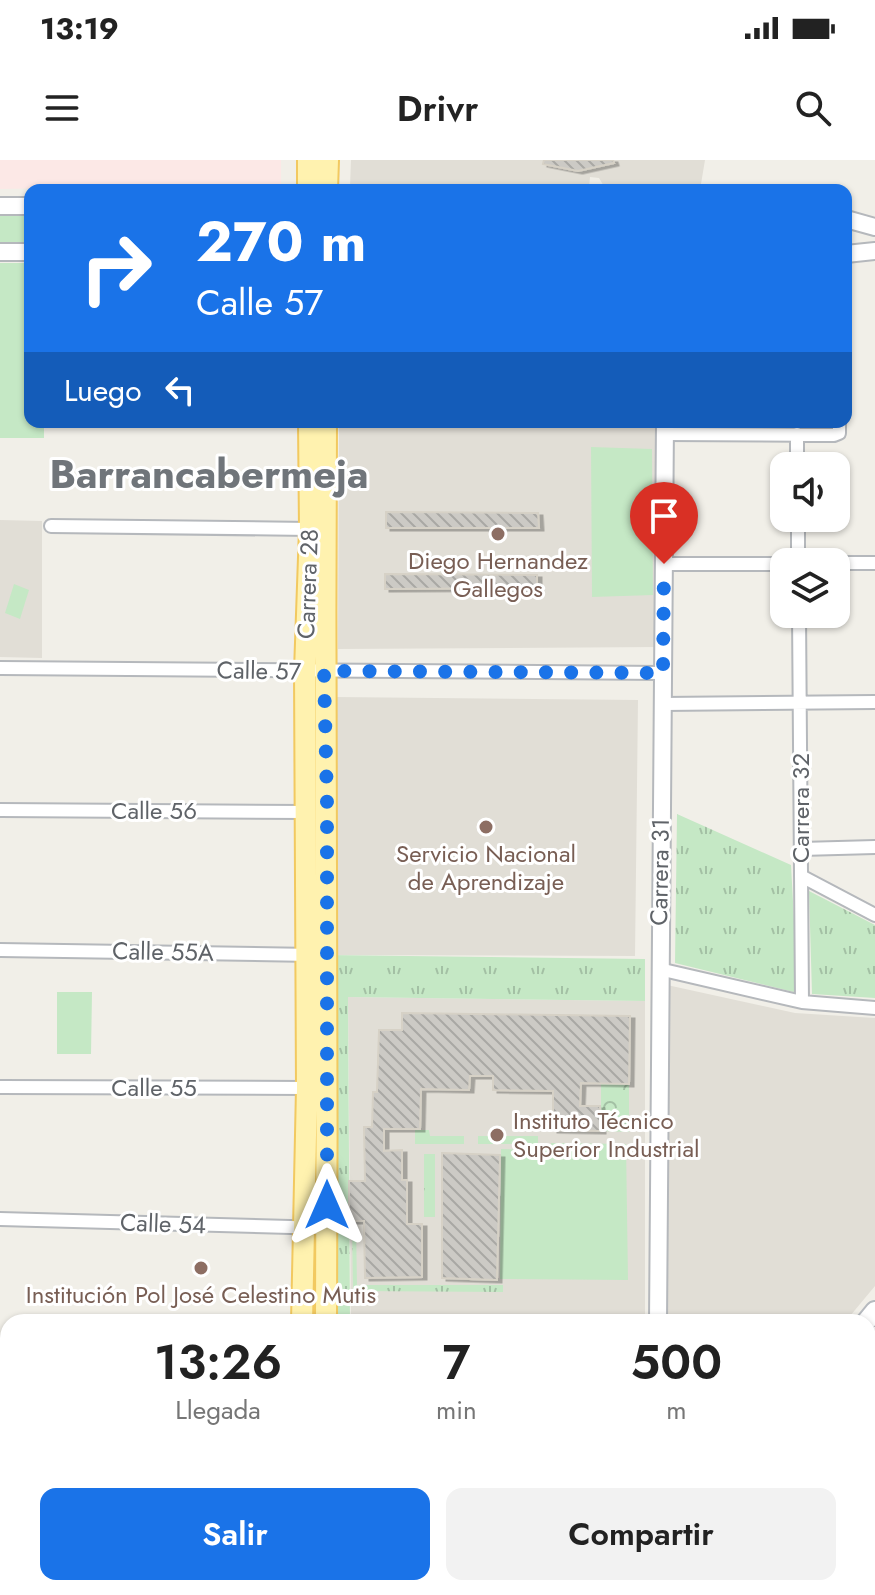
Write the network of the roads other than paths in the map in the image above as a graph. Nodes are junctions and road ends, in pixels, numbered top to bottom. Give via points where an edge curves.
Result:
1 (308, 160) edge
2 (328, 160) edge
3 (308, 184) edge
4 (327, 184) edge
5 (0, 206) edge
6 (24, 206) edge
7 (852, 221) edge
8 (875, 227) edge
9 (875, 251) edge
10 (0, 252) edge
11 (24, 252) edge
12 (852, 253) edge
13 (309, 428) edge
14 (326, 428) edge
15 (665, 428) edge
16 (838, 428) edge
17 (797, 434) junction
18 (797, 452) edge
19 (51, 526) dead end
20 (310, 529) junction
21 (850, 563) edge
22 (875, 563) edge
23 (664, 564) junction
24 (770, 564) edge
25 (799, 628) edge
26 (0, 668) edge
27 (315, 671) junction
28 (663, 673) junction
29 (875, 702) edge
30 (663, 704) junction
31 (800, 704) junction
32 (0, 810) edge
33 (307, 812) junction
34 (875, 847) edge
35 (801, 849) junction
36 (801, 876) junction
37 (875, 915) edge
38 (0, 950) edge
39 (316, 955) junction
40 (659, 969) junction
41 (802, 1002) junction
42 (875, 1008) edge
43 (0, 1087) edge
44 (307, 1088) junction
45 (0, 1219) edge
46 (303, 1227) junction
47 (327, 1228) junction
48 (302, 1314) edge
49 (326, 1314) edge
50 (658, 1314) edge

1 - 3 main road
2 - 4 main road
5 - 6 street
7 - 8 street
9 - 12 street
10 - 11 street
13 - 20 main road, Carrera 28
14 - 27 main road, Carrera 28
15 - 17 street
15 - 23 street, Carrera 31
16 - 17 street
17 - 18 street
19 - 20 street
20 - 27 main road, Carrera 28
21 - 22 street
23 - 24 street
23 - 28 street, Carrera 31
25 - 31 street, Carrera 32
26 - 27 street, Calle 57
27 - 28 street, Calle 57
27 - 33 main road, Carrera 28
27 - 39 main road, Carrera 28
28 - 30 street, Carrera 31
29 - 31 street
30 - 31 street
30 - 40 street, Carrera 31
31 - 35 street, Carrera 32
32 - 33 street, Calle 56
33 - 39 main road, Carrera 28
34 - 35 street
35 - 36 street, Carrera 32
36 - 37 street
36 - 41 street, Carrera 32
38 - 39 street, Calle 55A
39 - 44 main road, Carrera 28
39 - 47 main road, Carrera 28
40 - 41 street
40 - 50 street, Carrera 31
41 - 42 street
43 - 44 street, Calle 55
44 - 46 main road, Carrera 28
45 - 46 street, Calle 54
46 - 47 street, Calle 54
46 - 48 main road, Carrera 28
47 - 49 main road, Carrera 28

